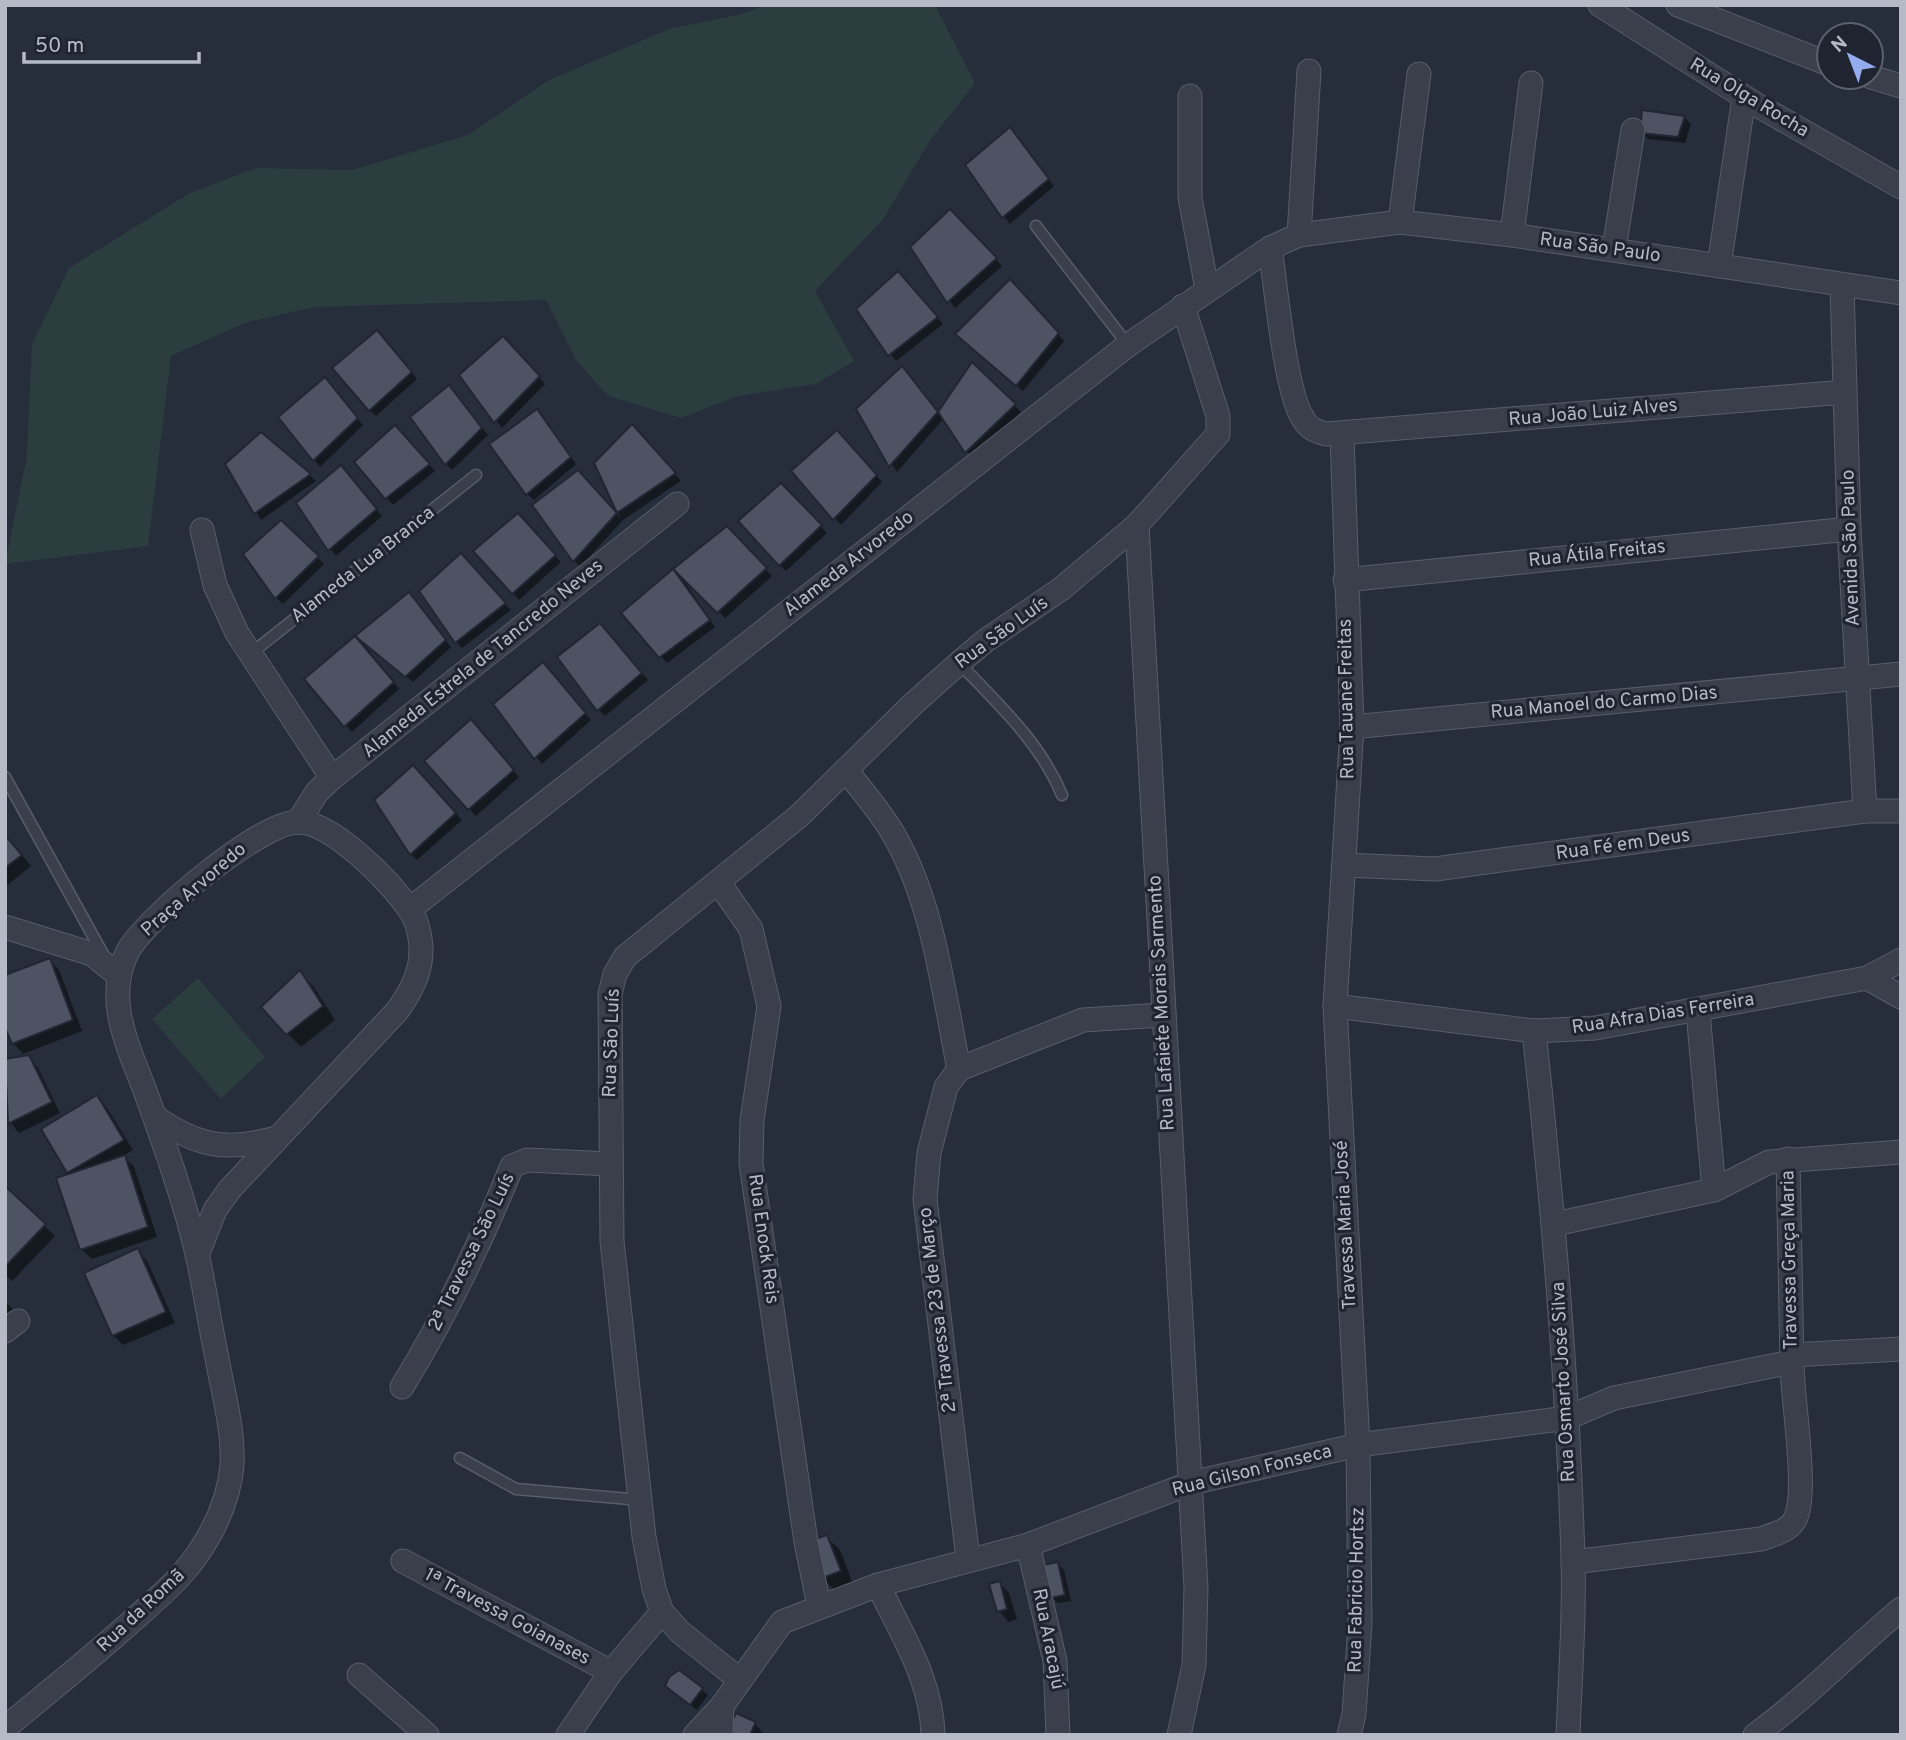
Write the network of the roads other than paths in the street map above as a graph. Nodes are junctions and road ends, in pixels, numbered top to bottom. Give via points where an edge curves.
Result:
1 (1600, 5) edge
2 (1678, 5) edge
3 (1815, 59) edge
4 (1309, 71) dead end
5 (1419, 74) dead end
6 (1531, 83) dead end
7 (1190, 96) dead end
8 (1744, 97) junction
9 (1633, 130) dead end
10 (1901, 187) edge
11 (1400, 222) junction
12 (1036, 226) dead end
13 (1299, 235) junction
14 (1512, 235) junction
15 (1270, 248) junction
16 (1614, 249) junction
17 (1719, 266) junction
18 (1842, 285) junction
19 (1207, 289) junction
20 (1901, 293) edge
21 (1183, 306) junction
22 (1128, 345) junction
23 (1845, 392) junction
24 (1342, 435) junction
25 (476, 475) dead end
26 (677, 503) dead end
27 (1138, 525) junction
28 (1849, 529) junction
29 (202, 530) dead end
30 (1345, 580) junction
31 (249, 655) junction
32 (959, 663) junction
33 (1901, 674) edge
34 (1857, 679) junction
35 (1352, 726) junction
36 (846, 771) junction
37 (5, 777) edge
38 (332, 778) junction
39 (1062, 795) dead end
40 (1865, 811) junction
41 (1901, 811) edge
42 (298, 822) junction
43 (1345, 865) junction
44 (719, 883) junction
45 (410, 909) junction
46 (5, 926) edge
47 (1901, 960) edge
48 (113, 969) junction
49 (1867, 978) junction
50 (1901, 997) edge
51 (1335, 1006) junction
52 (1698, 1012) junction
53 (1162, 1015) junction
54 (1534, 1031) junction
55 (959, 1069) junction
56 (155, 1117) junction
57 (277, 1138) junction
58 (1901, 1152) edge
59 (1788, 1159) junction
60 (610, 1164) junction
61 (1714, 1190) junction
62 (1555, 1224) junction
63 (197, 1256) junction
64 (1901, 1349) edge
65 (1792, 1358) junction
66 (402, 1387) dead end
67 (1567, 1418) junction
68 (1357, 1445) junction
69 (460, 1458) dead end
70 (1191, 1483) junction
71 (641, 1500) junction
72 (1028, 1545) junction
73 (968, 1559) junction
74 (403, 1561) dead end
75 (1573, 1562) junction
76 (878, 1585) junction
77 (819, 1606) junction
78 (1901, 1609) edge
79 (662, 1612) junction
80 (611, 1672) junction
81 (359, 1675) dead end
82 (740, 1680) junction
83 (722, 1706) junction
84 (5, 1728) edge
85 (427, 1735) edge
86 (568, 1735) edge
87 (695, 1735) edge
88 (721, 1735) edge
89 (933, 1735) edge
90 (1058, 1735) edge
91 (1179, 1735) edge
92 (1349, 1735) edge
93 (1568, 1735) edge
94 (1755, 1735) edge

1 - 8 street, Rua Olga Rocha
2 - 3 street
4 - 13 street
5 - 11 street
6 - 14 street
7 - 19 street via 1190,198
8 - 10 street, Rua Olga Rocha
8 - 17 street
9 - 16 street
11 - 13 street, Rua São Paulo
11 - 14 street, Rua São Paulo
12 - 22 lane
13 - 15 street, Alameda Arvoredo
14 - 16 street, Rua São Paulo
15 - 19 street, Alameda Arvoredo
15 - 24 street via 1298,411 1314,431
16 - 17 street, Rua São Paulo
17 - 18 street, Rua São Paulo
18 - 20 street, Rua São Paulo
18 - 23 street, Avenida São Paulo
19 - 21 street, Alameda Arvoredo
21 - 22 street, Alameda Arvoredo
21 - 27 street via 1218,416 1218,435
22 - 45 street, Alameda Arvoredo
23 - 24 street, Rua João Luiz Alves
23 - 28 street, Avenida São Paulo
24 - 30 street, Rua Tauane Freitas
25 - 31 lane, Alameda Lua Branca
26 - 38 street, Alameda Estrela de Tancredo Neves
27 - 32 street, Rua São Luís via 1061,589
27 - 53 street, Rua Lafaiete Morais Sarmento
28 - 30 street, Rua Átila Freitas
28 - 34 street, Avenida São Paulo
29 - 31 street via 215,585
30 - 35 street, Rua Tauane Freitas
31 - 38 street
32 - 36 street, Rua São Luís
32 - 39 lane via 1031,740 1047,761
33 - 34 street
34 - 35 street, Rua Manoel do Carmo Dias
34 - 40 street, Avenida São Paulo
35 - 43 street, Rua Tauane Freitas
36 - 44 street, Rua São Luís
36 - 55 street via 883,817 906,858 925,907
37 - 48 lane
38 - 42 street, Alameda Estrela de Tancredo Neves
40 - 41 street, Rua Fé em Deus
40 - 43 street, Rua Fé em Deus via 1435,869
42 - 45 street via 333,833
42 - 48 street, Praça Arvoredo via 280,825 233,853 152,922
43 - 51 street, Rua Tauane Freitas
44 - 60 street, Rua São Luís via 644,940 615,974 610,994
44 - 77 street, Rua Enock Reis via 751,929 769,1006 752,1121 751,1163
45 - 57 street via 421,949 413,988 391,1018
46 - 48 street via 92,954
47 - 49 street, Rua Afra Dias Ferreira
48 - 56 street, Praça Arvoredo via 123,1027
49 - 50 street
49 - 52 street, Rua Afra Dias Ferreira
51 - 54 street, Rua Afra Dias Ferreira
51 - 68 street, Travessa Maria José
52 - 54 street, Rua Afra Dias Ferreira via 1595,1028
52 - 61 street
53 - 55 street via 1083,1020
53 - 70 street, Rua Lafaiete Morais Sarmento
54 - 62 street, Rua Osmarto José Silva
55 - 73 street, 2ª Travessa 23 de Março via 946,1087 929,1153 925,1199
56 - 57 street via 200,1142 228,1147
56 - 63 street, Praça Arvoredo
57 - 63 street via 215,1210
58 - 59 street
59 - 61 street via 1759,1166
59 - 65 street, Travessa Greça Maria
60 - 66 street, 2ª Travessa São Luís via 527,1160 512,1166 473,1255
60 - 71 street, Rua São Luís via 612,1241
61 - 62 street
62 - 67 street, Rua Osmarto José Silva
63 - 84 street, Rua da Romã via 231,1436 232,1467 214,1526 177,1581
64 - 65 street, Rua Gilson Fonseca
65 - 67 street, Rua Gilson Fonseca via 1636,1392
65 - 75 street, Travessa Greça Maria via 1800,1505 1796,1520 1787,1529 1761,1539
67 - 68 street, Rua Gilson Fonseca
67 - 75 street, Rua Osmarto José Silva
68 - 70 street, Rua Gilson Fonseca
68 - 92 street, Rua Fabricio Hortsz via 1360,1624
69 - 71 lane via 516,1489
70 - 72 street, Rua Gilson Fonseca
70 - 91 street, Rua Lafaiete Morais Sarmento via 1194,1665
71 - 79 street, Rua São Luís via 644,1537
72 - 73 street, Rua Gilson Fonseca
72 - 90 street, Rua Aracajú via 1055,1661
73 - 76 street, Rua Gilson Fonseca
74 - 80 street, 1ª Travessa Goianases
75 - 93 street, Rua Osmarto José Silva
76 - 77 street, Rua Gilson Fonseca
76 - 89 street via 922,1676
77 - 82 street, Rua Gilson Fonseca via 782,1622
78 - 94 street
79 - 80 street
79 - 82 street, Rua São Luís
80 - 86 street
81 - 85 street
82 - 83 street, Rua Gilson Fonseca
83 - 87 street, Rua Gilson Fonseca
83 - 88 street

